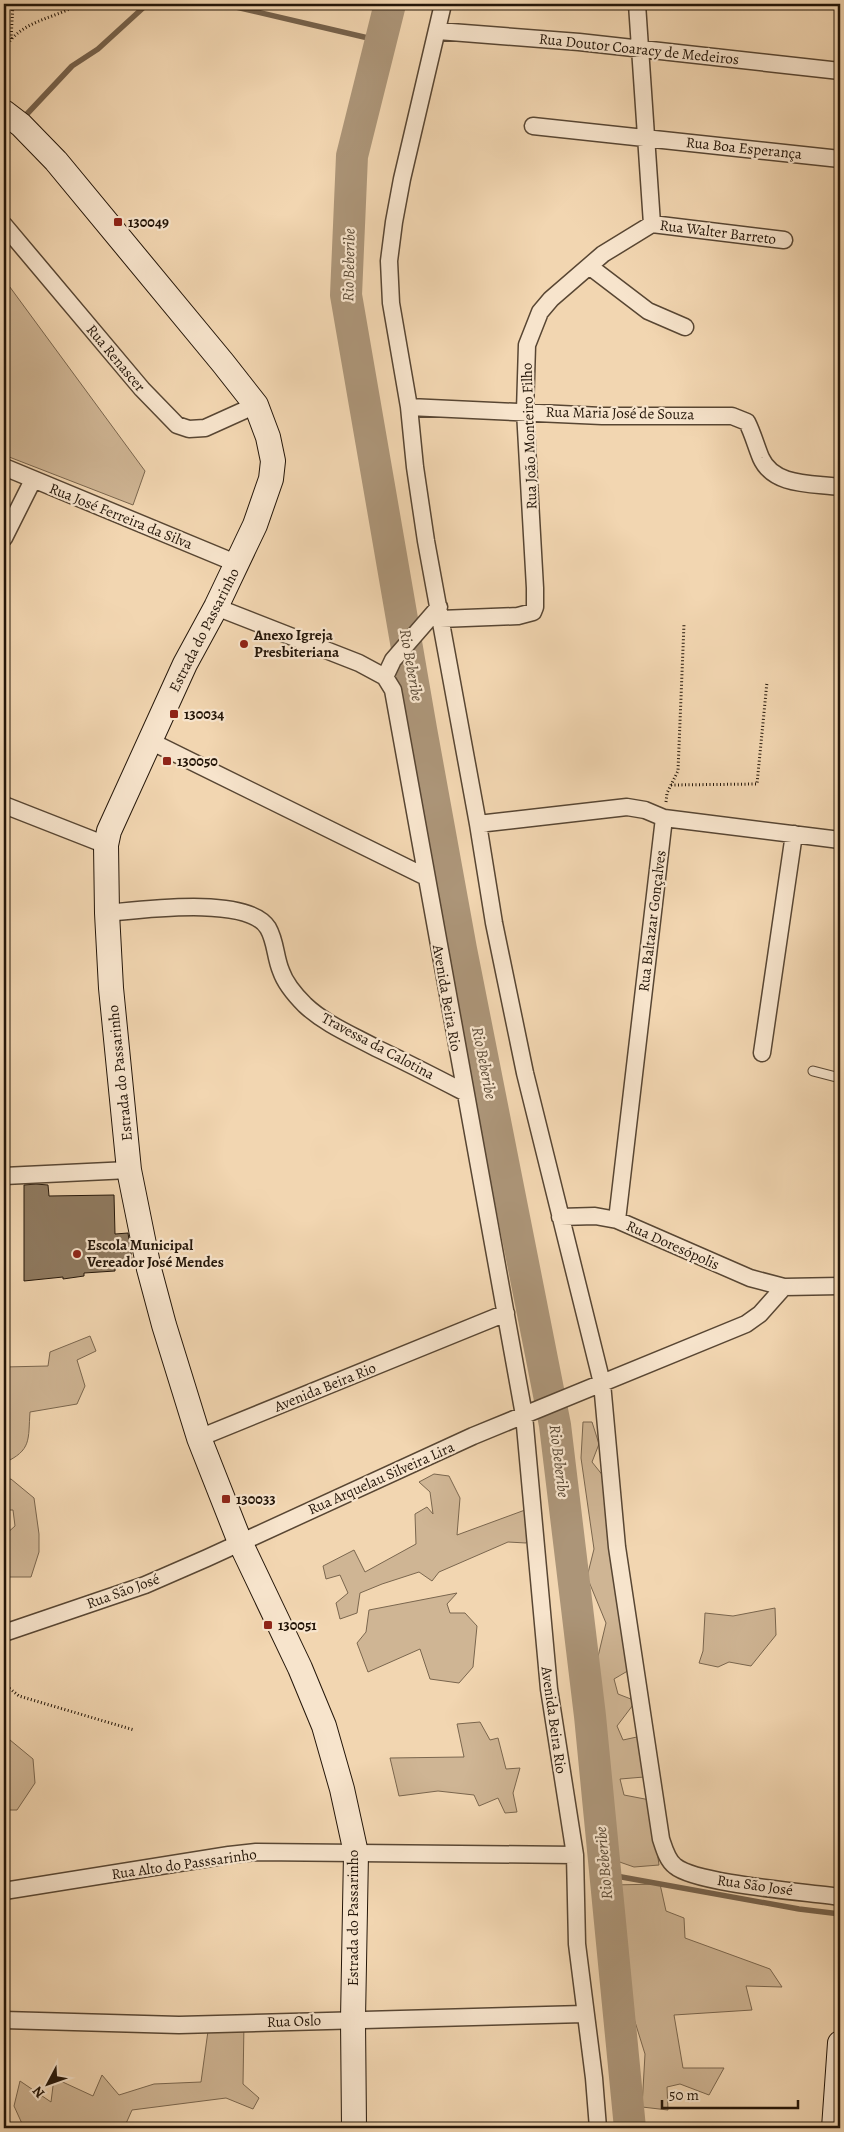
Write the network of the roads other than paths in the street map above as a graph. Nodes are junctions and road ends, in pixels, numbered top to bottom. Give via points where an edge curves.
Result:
1 (443, 4) edge
2 (637, 4) edge
3 (438, 31) junction
4 (641, 48) junction
5 (840, 71) edge
6 (4, 112) edge
7 (533, 126) dead end
8 (647, 138) junction
9 (840, 158) edge
10 (652, 224) junction
11 (4, 225) edge
12 (784, 240) dead end
13 (589, 266) junction
14 (685, 327) dead end
15 (256, 405) junction
16 (409, 407) junction
17 (525, 411) junction
18 (4, 467) edge
19 (34, 480) junction
20 (840, 487) edge
21 (4, 538) edge
22 (238, 564) junction
23 (216, 607) junction
24 (435, 615) junction
25 (387, 680) junction
26 (150, 741) junction
27 (4, 804) edge
28 (664, 818) junction
29 (478, 824) junction
30 (794, 834) junction
31 (840, 840) edge
32 (106, 844) junction
33 (426, 877) junction
34 (107, 913) junction
35 (762, 1053) dead end
36 (813, 1071) dead end
37 (840, 1078) edge
38 (464, 1092) junction
39 (129, 1170) junction
40 (4, 1176) edge
41 (560, 1217) junction
42 (617, 1220) junction
43 (840, 1286) edge
44 (784, 1287) junction
45 (506, 1313) junction
46 (602, 1383) junction
47 (531, 1413) junction
48 (199, 1438) junction
49 (240, 1542) junction
50 (4, 1633) edge
51 (356, 1853) junction
52 (575, 1855) junction
53 (4, 1891) edge
54 (840, 1897) edge
55 (584, 2014) junction
56 (353, 2019) junction
57 (4, 2020) edge
58 (840, 2043) edge
59 (354, 2128) edge
60 (598, 2128) edge
61 (834, 2128) edge

1 - 3 street
2 - 4 street
3 - 4 street, Rua Doutor Coaracy de Medeiros
3 - 16 street via 402,179 389,261 391,303
4 - 5 street, Rua Doutor Coaracy de Medeiros
4 - 8 street
6 - 15 street, Estrada do Passarinho via 22,125 56,161
7 - 8 street, Rua Boa Esperança
8 - 9 street, Rua Boa Esperança
8 - 10 street
10 - 12 street, Rua Walter Barreto
10 - 13 street, Rua João Monteiro Filho
11 - 15 street, Rua Renascer via 142,389 177,425 189,429 205,428
13 - 14 street via 648,311
13 - 17 street, Rua João Monteiro Filho via 551,299 533,327 527,345
15 - 22 street, Estrada do Passarinho via 273,461 271,479
16 - 17 street, Rua Maria José de Souza
16 - 24 street
17 - 20 street, Rua Maria José de Souza via 602,416 732,416 747,422 761,459 769,470 788,480
17 - 24 street, Rua João Monteiro Filho via 535,607 528,614 518,616
18 - 19 street, Rua José Ferreira da Silva
19 - 21 street
19 - 22 street, Rua José Ferreira da Silva
22 - 23 street, Estrada do Passarinho
23 - 25 street via 359,663
23 - 26 street, Estrada do Passarinho via 185,664
24 - 25 street via 393,660
24 - 29 street
25 - 33 street, Avenida Beira Rio via 393,690 399,718
26 - 32 street, Estrada do Passarinho
26 - 33 street
27 - 32 street
28 - 29 street via 645,810 627,808
28 - 30 street
28 - 42 street, Rua Baltazar Gonçalves
29 - 41 street via 494,923 523,1064
30 - 31 street
30 - 35 street
32 - 34 street, Estrada do Passarinho
33 - 38 street, Avenida Beira Rio
34 - 38 street, Travessa da Calotina via 195,906 235,911 259,919 273,938 280,971 304,1004 350,1034
34 - 39 street, Estrada do Passarinho
36 - 37 lane
38 - 45 street, Avenida Beira Rio
39 - 40 street
39 - 48 street, Estrada do Passarinho via 149,1268
41 - 42 street, Rua Doresópolis via 595,1216
41 - 46 street
42 - 44 street, Rua Doresópolis via 750,1278
43 - 44 street
44 - 46 street via 760,1314 746,1324
45 - 47 street, Avenida Beira Rio
45 - 48 street, Avenida Beira Rio
46 - 47 street, Rua Arquelau Silveira Lira
46 - 54 street, Rua São José via 617,1547 661,1839 666,1854 673,1865 684,1872 707,1879
47 - 49 street, Rua Arquelau Silveira Lira
47 - 52 street, Avenida Beira Rio via 549,1689
48 - 49 street, Estrada do Passarinho
49 - 50 street, Rua São José via 146,1585
49 - 51 street, Estrada do Passarinho via 324,1726
51 - 52 street, Rua Alto do Passsarinho
51 - 53 street, Rua Alto do Passsarinho via 256,1852
51 - 56 street, Estrada do Passarinho
52 - 55 street, Avenida Beira Rio via 577,1944
55 - 56 street, Rua Oslo
55 - 60 street, Avenida Beira Rio
56 - 57 street, Rua Oslo via 179,2025
56 - 59 street, Estrada do Passarinho
58 - 61 street

